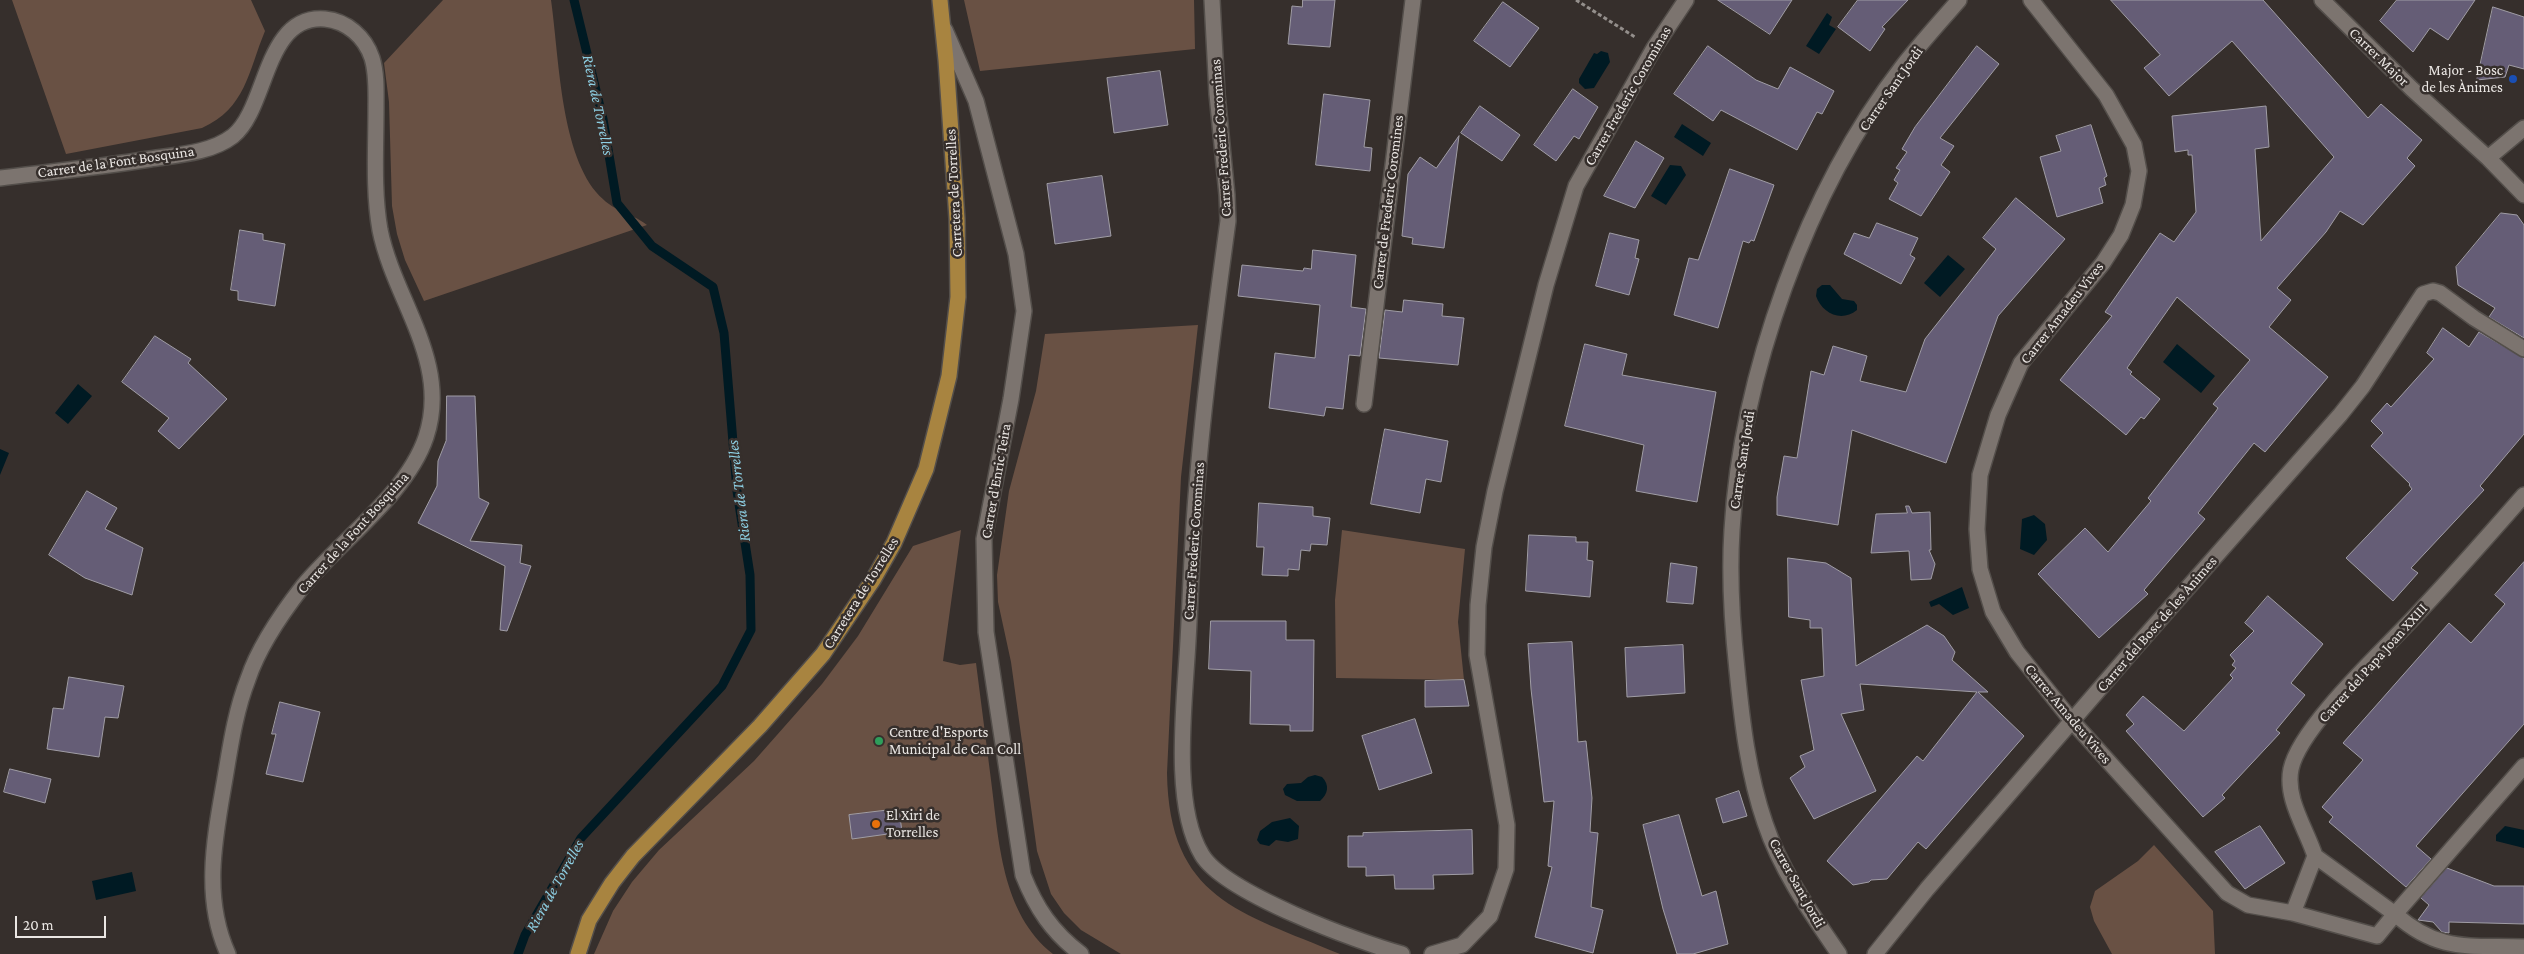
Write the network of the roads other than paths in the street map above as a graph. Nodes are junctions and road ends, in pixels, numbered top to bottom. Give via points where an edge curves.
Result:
1 (940, 0) edge
2 (1212, 0) edge
3 (1413, 0) edge
4 (1686, 0) edge
5 (1959, 0) edge
6 (2031, 0) edge
7 (2322, 0) edge
8 (944, 28) junction
9 (2524, 128) edge
10 (2488, 158) junction
11 (0, 178) edge
12 (2524, 195) edge
13 (2524, 348) edge
14 (1364, 404) dead end
15 (2524, 495) edge
16 (2072, 722) junction
17 (2524, 766) edge
18 (2315, 856) junction
19 (2293, 913) junction
20 (2395, 914) junction
21 (2524, 947) edge
22 (228, 954) edge
23 (578, 954) edge
24 (1081, 954) edge
25 (1402, 954) edge
26 (1432, 954) edge
27 (1839, 954) edge
28 (1875, 954) edge

1 - 8 main road, Carretera de Torrelles
2 - 25 street, Carrer Frederic Corominas via 1228,221 1196,498 1184,740 1184,791 1189,828 1202,857 1230,881 1368,945
3 - 14 street, Carrer de Frederic Coromines
4 - 26 street, Carrer Frederic Corominas via 1576,186 1546,285 1495,491 1484,547 1478,604 1477,655 1507,825 1506,869 1490,916 1462,945
5 - 27 street, Carrer Sant Jordi via 1901,68 1866,121 1832,181 1805,239 1773,315 1752,399 1737,479 1732,530 1734,623 1742,718 1755,784 1765,824 1782,862 1805,905
6 - 16 street, Carrer Amadeu Vives via 2106,95 2134,145 2138,171 2133,205 2121,235 2103,263 2021,363 1998,415 1980,474 1977,529 1980,569 1993,612 2017,652
7 - 10 street, Carrer Major
8 - 23 main road, Carretera de Torrelles via 957,219 958,297 949,376 926,469 894,543 823,654 760,726 633,856 589,920
8 - 24 street, Carrer d'Enric Teira via 976,101 1016,254 1024,311 984,538 986,632 1014,824 1024,875 1034,902 1058,934
9 - 10 street
10 - 12 street, Carrer Major
11 - 22 street, Carrer de la Font Bosquina via 82,169 213,147 232,137 243,126 275,53 285,36 299,23 320,19 339,22 355,31 366,44 372,60 376,84 375,183 381,233 389,262 427,355 431,414 426,438 404,479 305,584 262,648 248,678 229,752 214,848 212,886 215,913
13 - 16 street, Carrer del Bosc de les Ànimes via 2440,293 2423,294 2364,386
15 - 18 street, Carrer del Papa Joan XXIII via 2348,687 2298,750 2291,769 2290,788
16 - 19 street, Carrer Amadeu Vives via 2227,894 2248,905
16 - 28 street, Carrer del Bosc de les Ànimes
17 - 20 street
18 - 19 street
18 - 20 street
19 - 20 street, Carrer Amadeu Vives via 2378,936
20 - 21 street via 2412,930 2440,943

